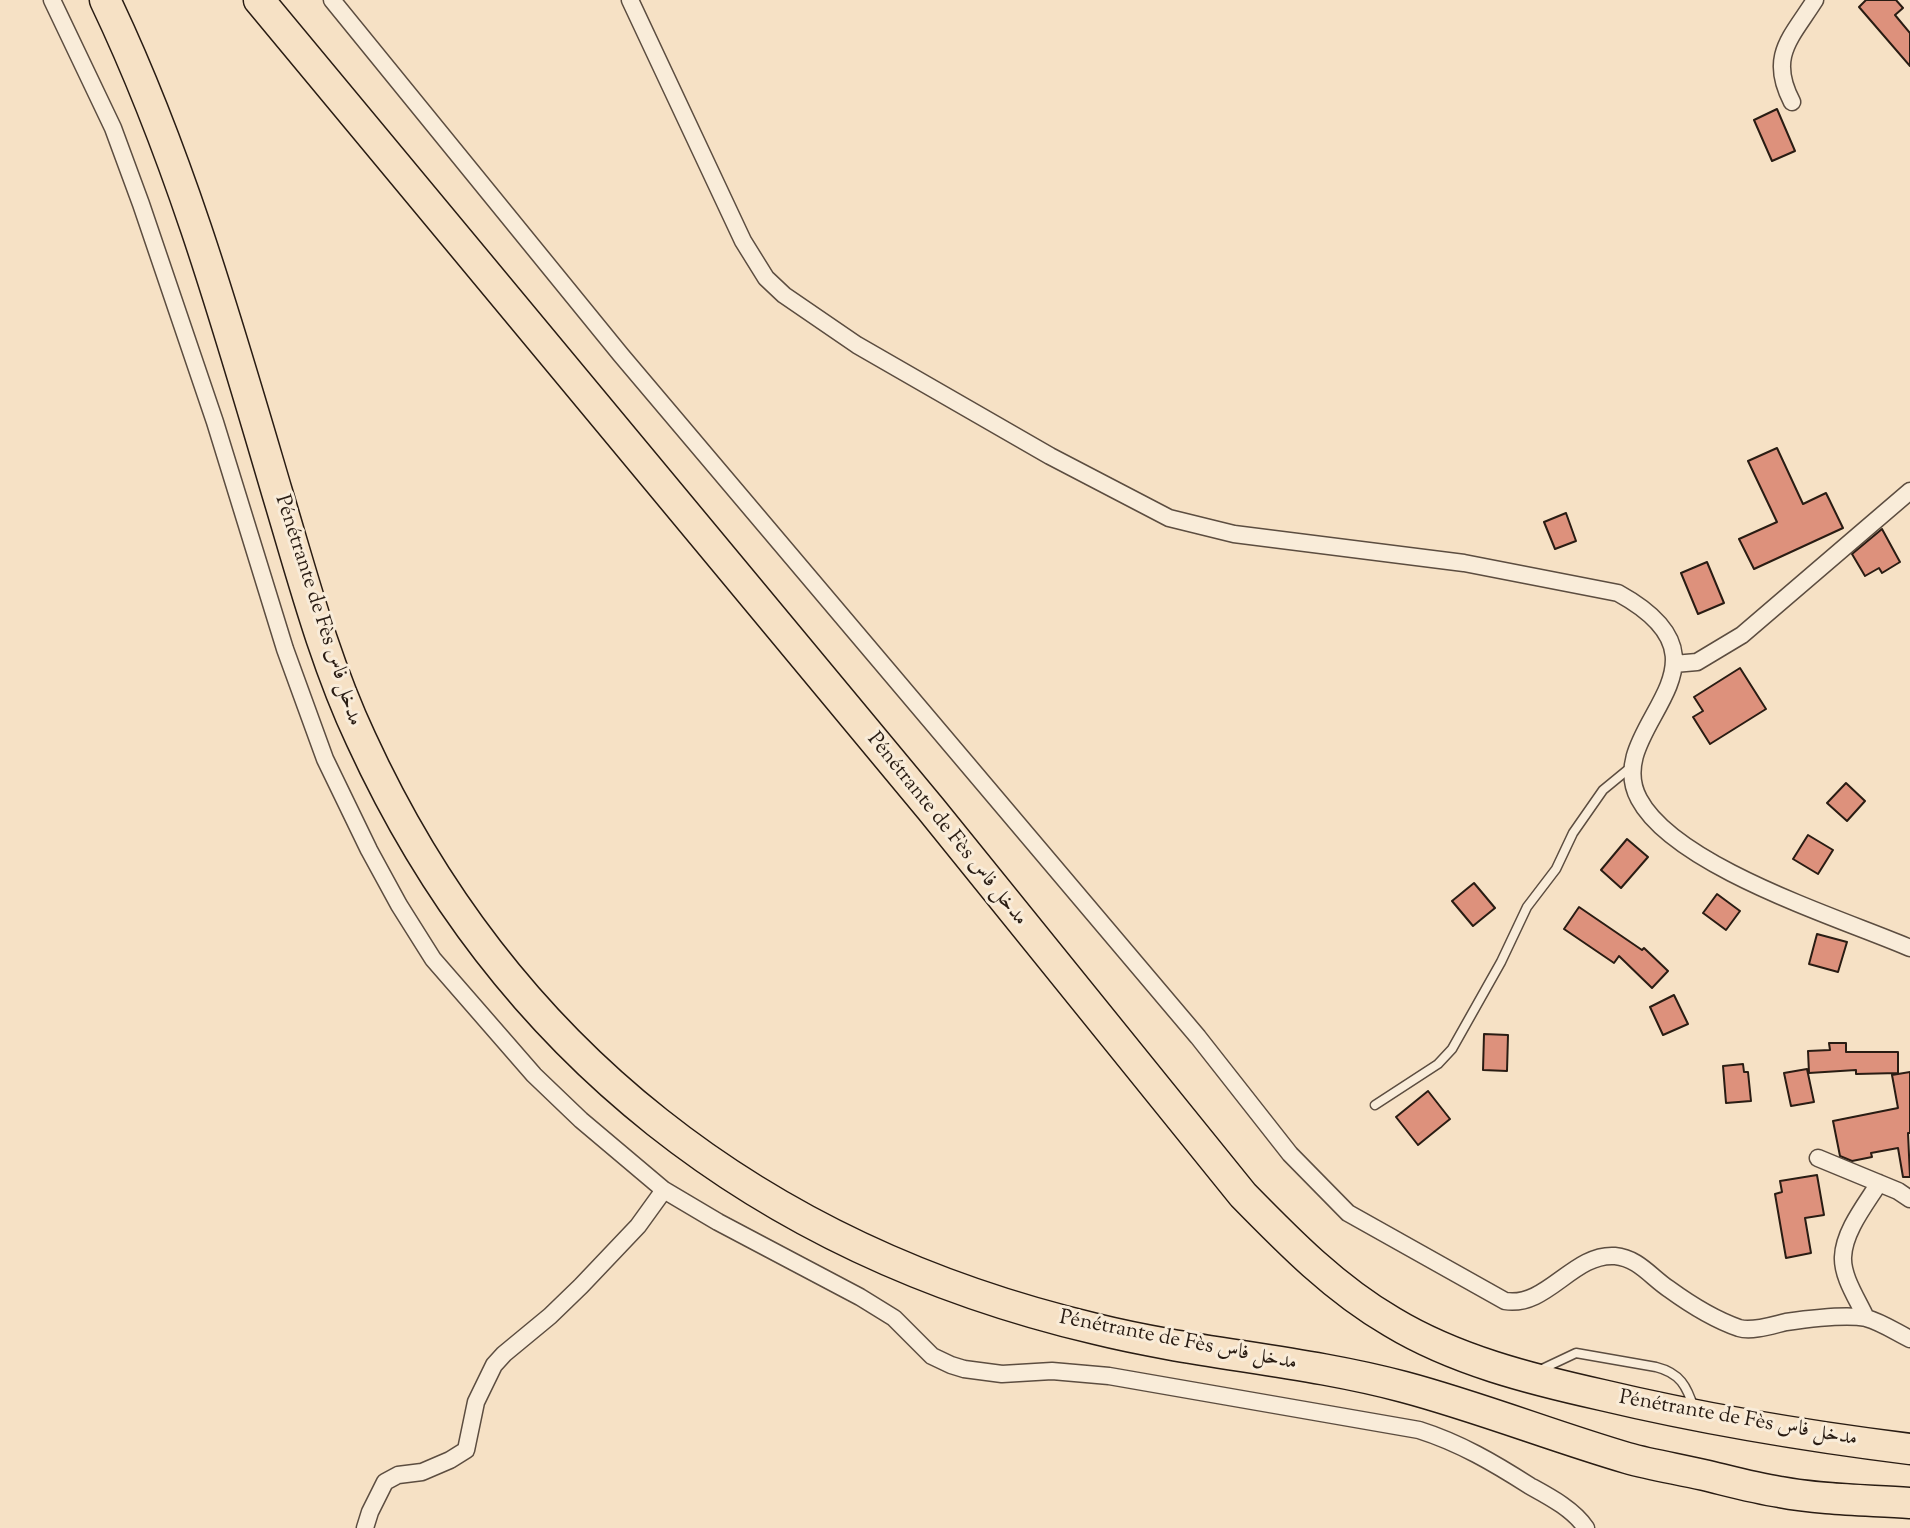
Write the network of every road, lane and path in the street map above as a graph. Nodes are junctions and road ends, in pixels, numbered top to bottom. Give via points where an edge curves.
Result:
1 (52, 0) edge
2 (105, 0) edge
3 (259, 0) edge
4 (332, 0) edge
5 (630, 0) edge
6 (1815, 0) edge
7 (1792, 103) dead end
8 (1910, 491) edge
9 (1674, 664) junction
10 (1634, 765) junction
11 (1910, 948) edge
12 (1375, 1105) dead end
13 (1818, 1157) dead end
14 (1879, 1183) junction
15 (664, 1190) junction
16 (1910, 1199) edge
17 (1866, 1318) junction
18 (1910, 1339) edge
19 (1528, 1377) junction
20 (1696, 1415) junction
21 (1910, 1449) edge
22 (1910, 1503) edge
23 (365, 1528) edge
24 (1586, 1528) edge

1 - 15 street via 113,128 215,422 285,649 325,759 369,850 433,959 468,1001 534,1075
2 - 22 highway, Pénétrante de Fès مدخل فاس via 212,275 309,600 359,737 402,822 468,928 582,1058 647,1115 769,1200 844,1241 1019,1308 1097,1330 1398,1385 1629,1458 1783,1493
3 - 19 highway, Pénétrante de Fès مدخل فاس via 922,799 1243,1195 1297,1250 1392,1322 1443,1347
4 - 17 street via 621,355 1198,1037 1290,1154 1348,1213 1505,1301 1535,1297 1600,1257 1617,1256 1638,1263 1709,1316 1743,1329
5 - 9 street via 754,261 784,295 857,345 1169,518 1234,534 1464,564 1618,593 1654,616 1672,648
6 - 7 street via 1782,56 1782,75
8 - 9 street via 1742,635 1697,662
9 - 10 street via 1670,686 1639,745
10 - 11 street via 1639,799 1666,830 1690,848 1795,903
10 - 12 lane via 1603,790 1578,826 1556,869 1527,907 1452,1049
13 - 14 street
14 - 16 street
14 - 17 street via 1846,1243 1843,1259
15 - 23 street via 638,1226 581,1286 494,1365 475,1402 466,1450 422,1472 385,1482
15 - 24 street via 894,1318 932,1356 951,1365 1002,1374 1052,1371 1109,1376 1419,1430 1476,1452 1563,1506
17 - 18 street
19 - 20 highway, Pénétrante de Fès مدخل فاس
19 - 20 lane via 1576,1353 1656,1367 1683,1382
20 - 21 highway, Pénétrante de Fès مدخل فاس

